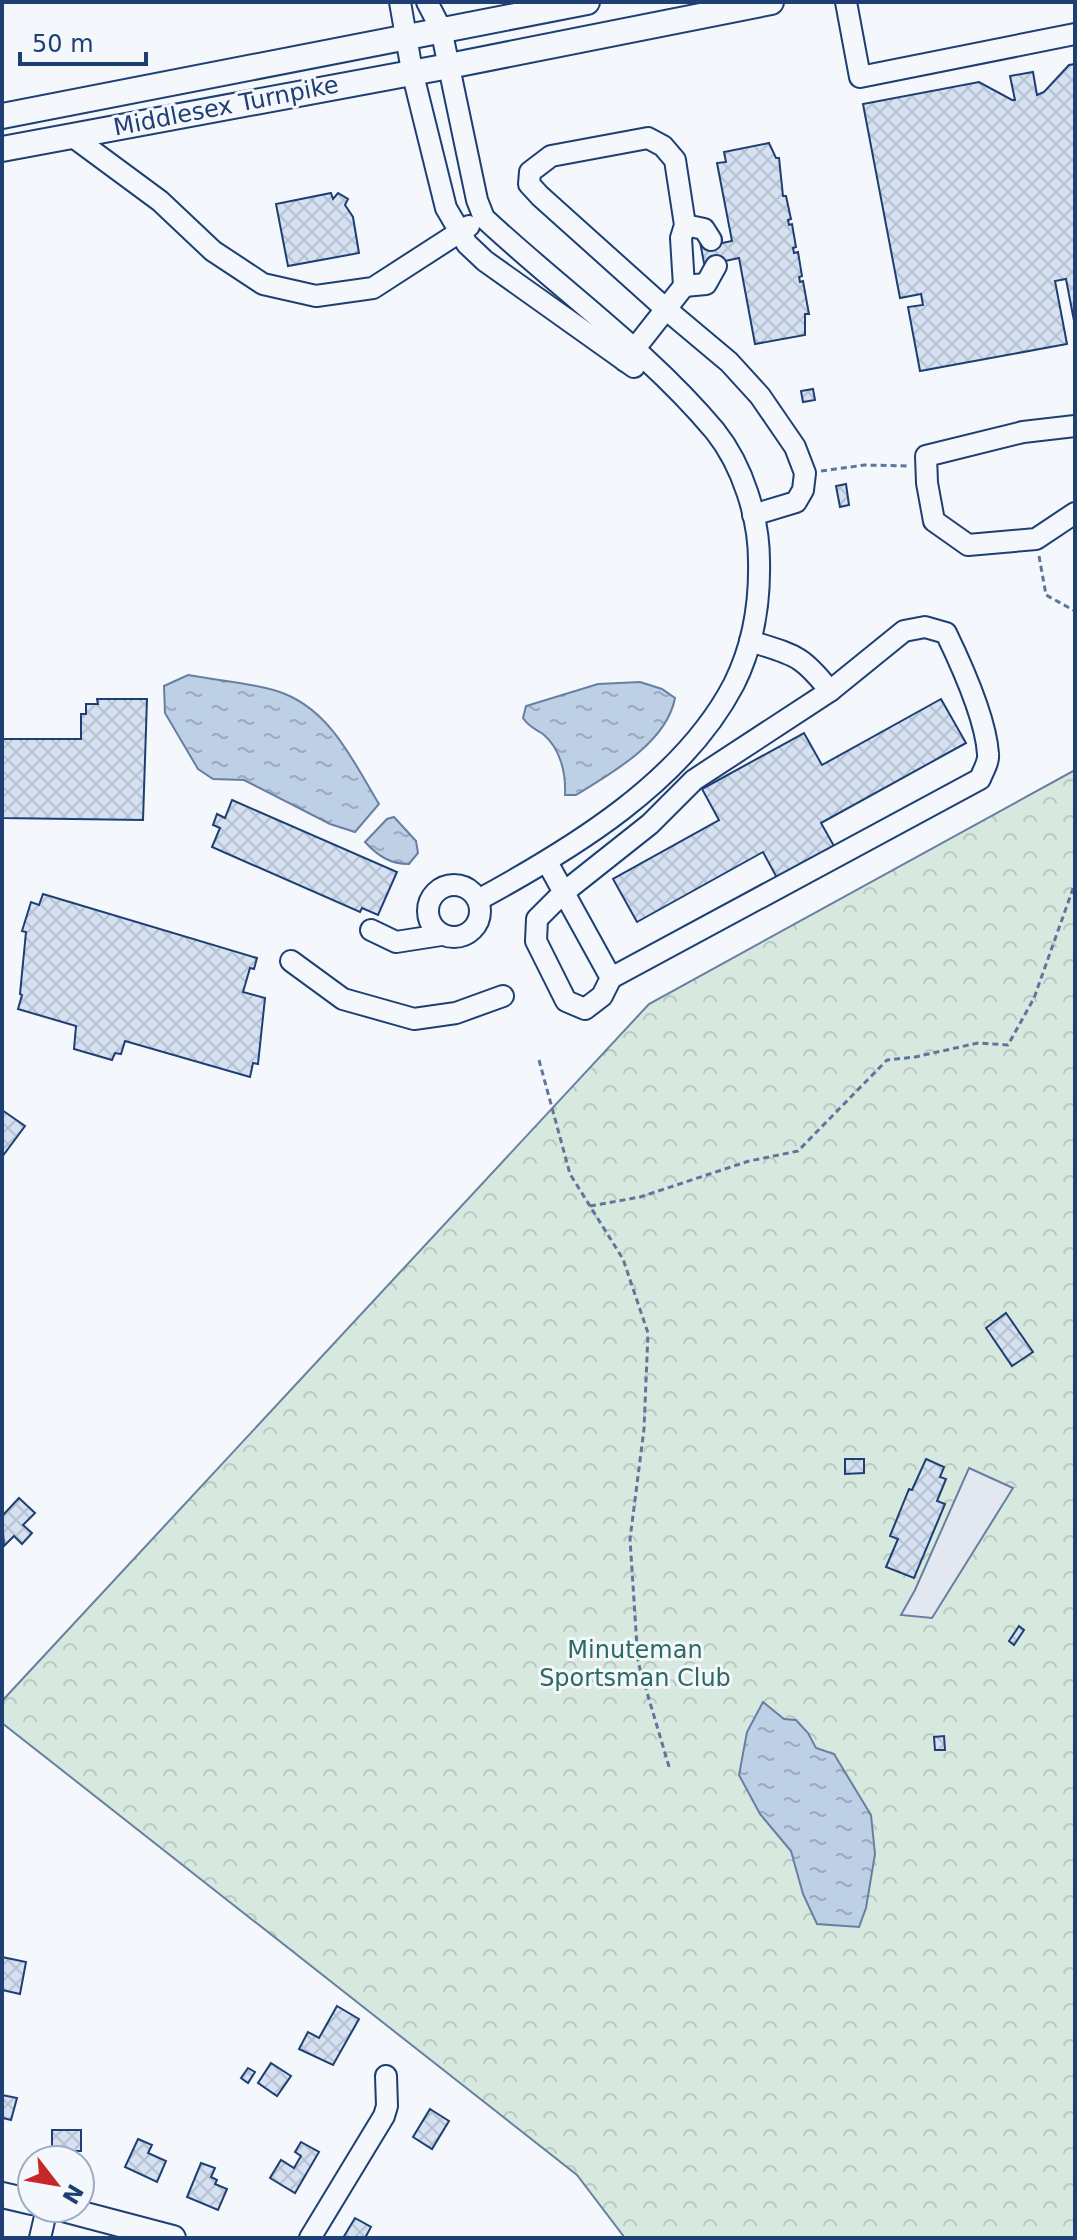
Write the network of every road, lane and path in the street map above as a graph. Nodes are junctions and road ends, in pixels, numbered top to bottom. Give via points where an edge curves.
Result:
1 (400, 2) edge
2 (427, 2) edge
3 (587, 2) edge
4 (771, 2) edge
5 (846, 2) edge
6 (441, 29) junction
7 (1075, 34) edge
8 (405, 38) junction
9 (449, 66) junction
10 (412, 71) junction
11 (2, 116) edge
12 (72, 136) junction
13 (2, 149) edge
14 (484, 218) junction
15 (685, 225) junction
16 (458, 232) junction
17 (711, 240) dead end
18 (716, 266) dead end
19 (684, 286) junction
20 (667, 310) junction
21 (629, 355) junction
22 (1075, 426) edge
23 (926, 466) junction
24 (805, 473) junction
25 (1075, 513) edge
26 (753, 515) junction
27 (1036, 539) junction
28 (1075, 611) edge
29 (750, 641) junction
30 (830, 691) junction
31 (547, 862) junction
32 (1075, 883) edge
33 (563, 893) junction
34 (478, 900) junction
35 (371, 930) dead end
36 (441, 935) junction
37 (291, 961) dead end
38 (611, 978) junction
39 (503, 996) dead end
40 (539, 1060) dead end
41 (590, 1206) junction
42 (670, 1770) dead end
43 (386, 2076) dead end
44 (96, 2218) edge
45 (173, 2238) edge
46 (310, 2238) edge

1 - 8 street
2 - 6 street
3 - 6 main road, Middlesex Turnpike
4 - 9 main road, Middlesex Turnpike
5 - 7 street via 860,77
6 - 8 main road, Middlesex Turnpike
6 - 9 street
8 - 10 street
8 - 11 main road, Middlesex Turnpike
9 - 10 main road, Middlesex Turnpike
9 - 14 street
10 - 12 main road, Middlesex Turnpike
10 - 16 street via 446,208
12 - 13 main road, Middlesex Turnpike
12 - 16 street via 160,201 213,251 263,284 316,296 373,288
14 - 16 street
14 - 21 street
15 - 17 street via 704,229
15 - 19 street
15 - 20 street via 675,160 648,138 551,156 530,172 529,184 540,196
16 - 21 street via 485,261
18 - 19 street via 706,284
19 - 20 street
20 - 21 street
20 - 24 street via 760,396 795,447
21 - 26 street via 716,433 733,460
22 - 23 street via 1023,432 926,456
23 - 24 path via 865,465
23 - 27 street via 934,521 968,545
24 - 26 street via 796,502
25 - 27 street
26 - 29 street via 760,579
27 - 28 path via 1046,595
29 - 30 street via 796,655
29 - 31 street via 733,684 701,733 624,808
30 - 33 street via 694,780 650,824
30 - 38 street via 904,631 925,627 946,633 983,729 989,758 980,779
31 - 33 street
31 - 34 street
32 - 41 path via 1034,998 1008,1045 978,1043 887,1060 798,1151 749,1161 640,1197
33 - 38 street
33 - 38 street via 537,919 536,941 566,1001 585,1009 602,996
34 - 36 street via 477,924 469,933
34 - 36 street via 459,885 435,892 427,915
35 - 36 street via 396,942
37 - 39 street via 343,999 414,1019 456,1013
40 - 41 path via 570,1174
41 - 42 path via 623,1259 648,1333 644,1429 630,1539 638,1662
43 - 46 street via 384,2116
44 - 45 main road

